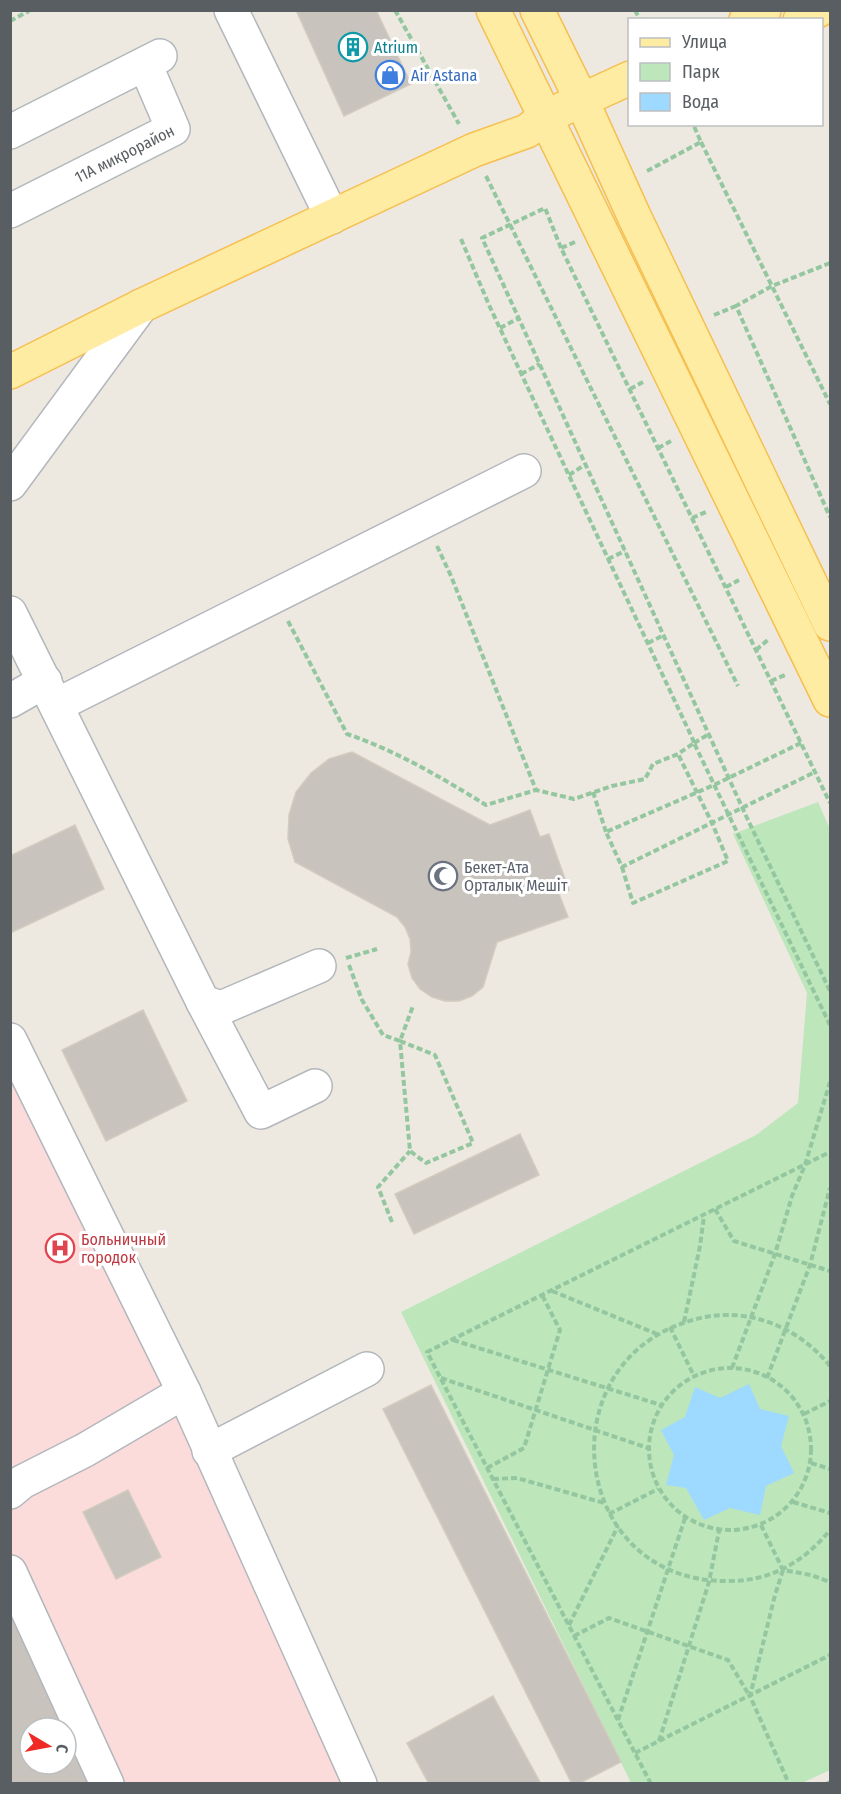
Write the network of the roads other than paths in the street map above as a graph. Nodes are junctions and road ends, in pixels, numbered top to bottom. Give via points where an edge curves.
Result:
1 (231, 10) edge
2 (493, 10) edge
3 (537, 10) edge
4 (764, 10) edge
5 (819, 10) edge
6 (750, 18) edge
7 (804, 18) edge
8 (628, 79) edge
9 (628, 100) edge
10 (586, 110) junction
11 (542, 127) junction
12 (10, 132) edge
13 (10, 211) edge
14 (332, 217) junction
15 (141, 306) junction
16 (10, 372) edge
17 (524, 471) dead end
18 (10, 484) edge
19 (10, 613) edge
20 (830, 620) edge
21 (799, 635) junction
22 (51, 693) junction
23 (831, 700) edge
24 (10, 701) edge
25 (333, 962) road end
26 (203, 1002) junction
27 (10, 1040) edge
28 (315, 1086) dead end
29 (367, 1369) dead end
30 (184, 1392) junction
31 (209, 1451) junction
32 (10, 1492) edge
33 (10, 1572) edge
34 (107, 1784) edge
35 (360, 1784) edge

1 - 14 street
2 - 11 main road
3 - 10 main road
4 - 6 main road
5 - 7 main road
8 - 10 main road
9 - 10 main road
10 - 11 main road
10 - 20 main road
11 - 14 main road via 474,150
11 - 21 main road via 600,229
12 - 13 street, 11А микрорайон via 152,60 173,129
14 - 15 main road
15 - 16 main road
15 - 18 street
17 - 22 street via 275,596
19 - 22 street
20 - 21 street
21 - 23 main road
22 - 24 street
22 - 26 street
25 - 26 street via 221,1008
26 - 28 street via 261,1112
27 - 30 street
29 - 31 street
30 - 31 street
30 - 32 street
31 - 35 street
33 - 34 street

